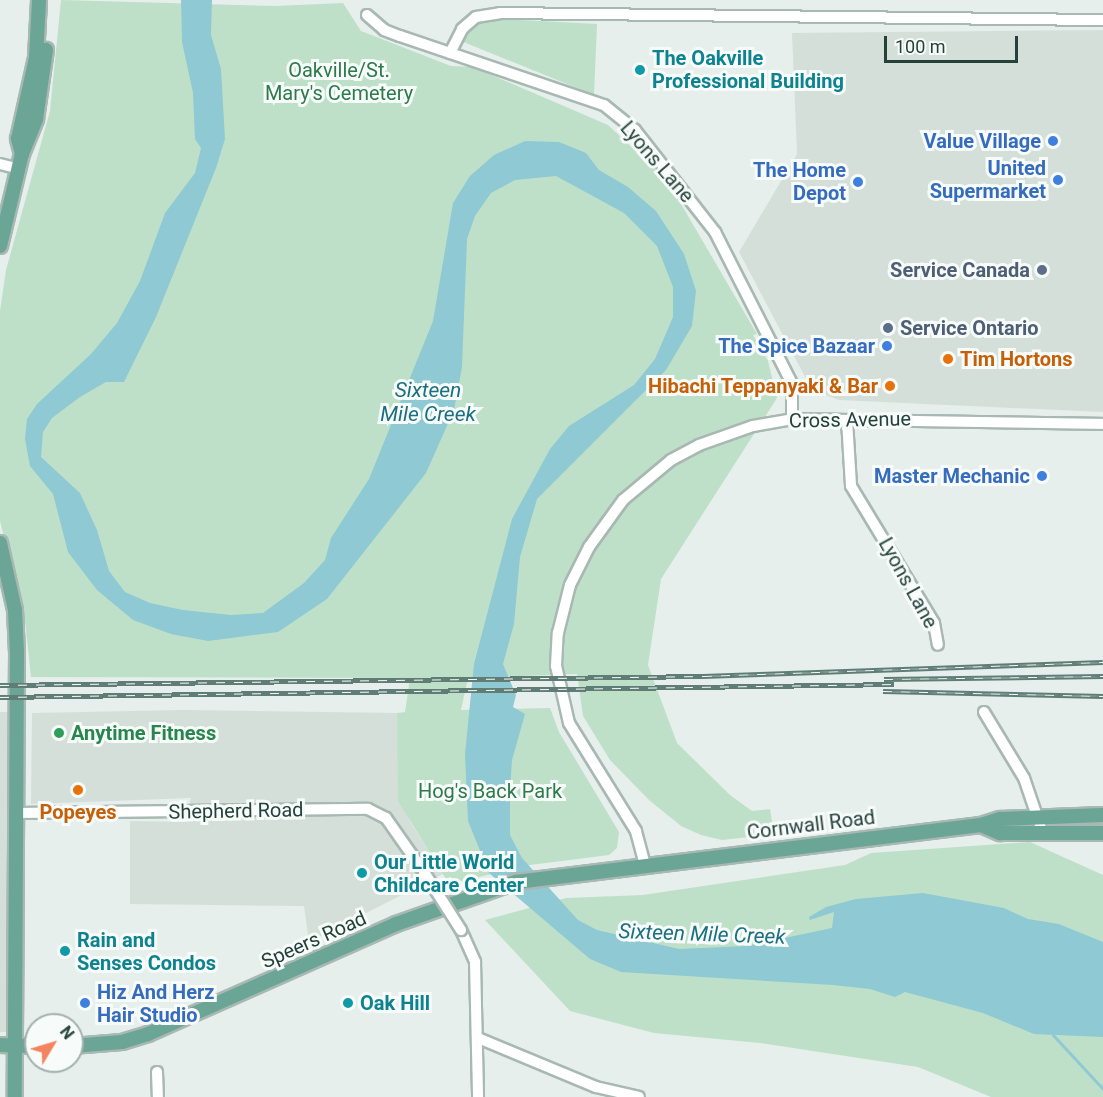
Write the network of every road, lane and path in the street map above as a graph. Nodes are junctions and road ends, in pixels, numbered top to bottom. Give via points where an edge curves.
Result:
1 (39, 0) edge
2 (48, 0) edge
3 (367, 15) dead end
4 (1103, 20) edge
5 (450, 53) junction
6 (22, 154) junction
7 (0, 164) edge
8 (20, 169) junction
9 (0, 246) edge
10 (792, 419) junction
11 (847, 420) junction
12 (1103, 424) edge
13 (0, 543) edge
14 (938, 645) dead end
15 (984, 712) dead end
16 (17, 813) junction
17 (1103, 814) edge
18 (1038, 816) junction
19 (981, 825) junction
20 (1042, 831) junction
21 (1103, 833) edge
22 (645, 865) junction
23 (478, 1038) junction
24 (84, 1045) edge
25 (7, 1046) edge
26 (24, 1046) edge
27 (157, 1072) dead end
28 (15, 1097) edge
29 (158, 1097) edge
30 (478, 1097) edge
31 (639, 1097) edge

1 - 6 main road via 36,58 18,139
2 - 6 main road via 43,88 28,146
3 - 5 street, Lyons Lane via 384,30
4 - 5 street via 500,13 476,16 462,29
5 - 10 street, Lyons Lane via 604,105 635,130 715,232 792,384
6 - 8 main road
7 - 8 street
8 - 9 main road
10 - 11 street, Cross Avenue
10 - 22 street, Cross Avenue via 733,432 671,460 623,500 577,568 558,633 558,686 575,735 641,842
11 - 12 street, Cross Avenue
11 - 14 street, Lyons Lane via 851,486 934,623
13 - 16 main road via 16,631
15 - 18 street via 1024,778
16 - 23 street, Shepherd Road, bridge via 368,809 386,818 461,930 476,962
16 - 25 main road
17 - 18 main road, Cornwall Road
18 - 19 main road, Cornwall Road
18 - 20 street
19 - 20 main road, Cornwall Road via 1000,833
19 - 22 main road, Cornwall Road
20 - 21 main road, Cornwall Road
22 - 24 main road, Speers Road via 540,877 465,897 148,1034
23 - 30 street, Shepherd Road
23 - 31 street via 596,1087
25 - 26 main road
25 - 28 main road
27 - 29 street

